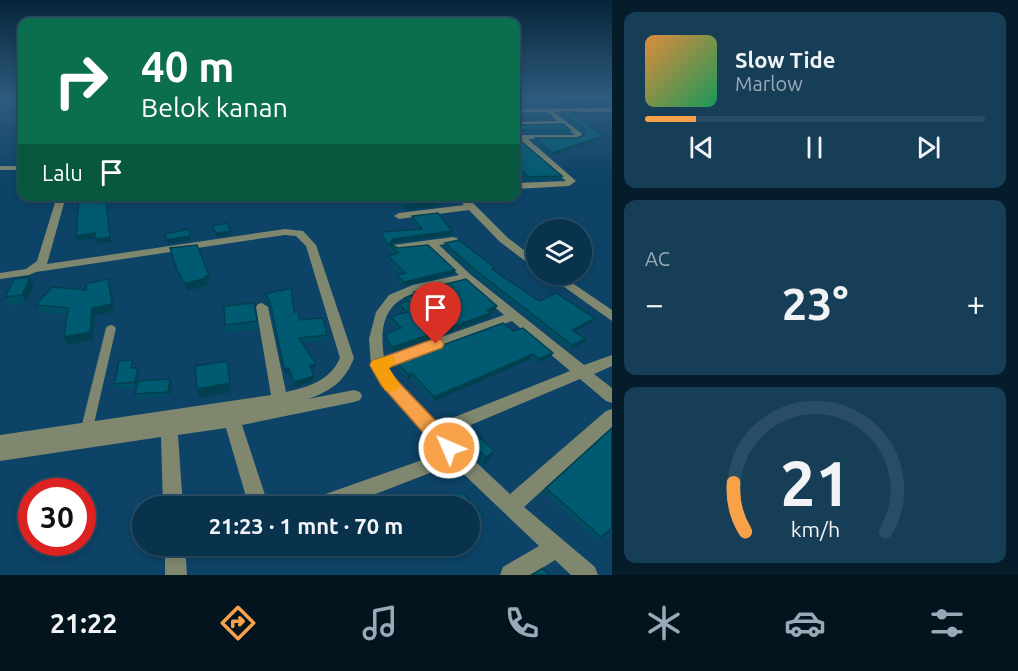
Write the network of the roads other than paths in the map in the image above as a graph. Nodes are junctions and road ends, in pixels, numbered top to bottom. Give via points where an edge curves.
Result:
1 (566, 125) edge
2 (520, 137) edge
3 (576, 137) junction
4 (520, 138) edge
5 (534, 148) junction
6 (0, 168) edge
7 (18, 168) edge
8 (520, 187) edge
9 (61, 201) edge
10 (465, 201) edge
11 (471, 207) junction
12 (399, 216) dead end
13 (453, 240) edge
14 (431, 243) junction
15 (397, 247) edge
16 (526, 257) edge
17 (37, 269) junction
18 (0, 276) edge
19 (467, 277) junction
20 (567, 285) edge
21 (262, 307) dead end
22 (514, 316) junction
23 (612, 317) edge
24 (111, 328) dead end
25 (612, 360) edge
26 (378, 365) junction
27 (580, 373) junction
28 (354, 396) dead end
29 (612, 398) edge
30 (280, 400) junction
31 (612, 416) edge
32 (232, 420) junction
33 (87, 428) junction
34 (169, 429) junction
35 (434, 433) junction
36 (0, 443) edge
37 (0, 453) edge
38 (446, 460) dead end
39 (172, 496) edge
40 (256, 496) edge
41 (347, 496) edge
42 (511, 506) junction
43 (556, 548) junction
44 (175, 556) edge
45 (176, 575) edge
46 (511, 575) edge
47 (587, 575) edge

1 - 3 street via 580,135
2 - 3 street
3 - 5 street
4 - 5 street
5 - 8 street via 572,182
6 - 7 street
9 - 17 street
10 - 11 street
11 - 12 street
11 - 16 street
13 - 14 street
14 - 15 street
14 - 19 street
17 - 18 street
17 - 30 street via 299,233 311,245 347,358 338,378
19 - 22 street
19 - 26 street via 407,292 391,300 380,317 377,331
20 - 23 street
21 - 30 street
22 - 26 street
22 - 27 street
24 - 33 lane
25 - 27 street
26 - 35 street via 387,381
27 - 29 street
27 - 35 street
28 - 32 street
30 - 33 street
31 - 42 street
32 - 34 street
32 - 40 street
33 - 36 street
34 - 37 street
34 - 39 street
35 - 42 street
38 - 41 street
42 - 43 street
43 - 46 street
43 - 47 street
44 - 45 street

